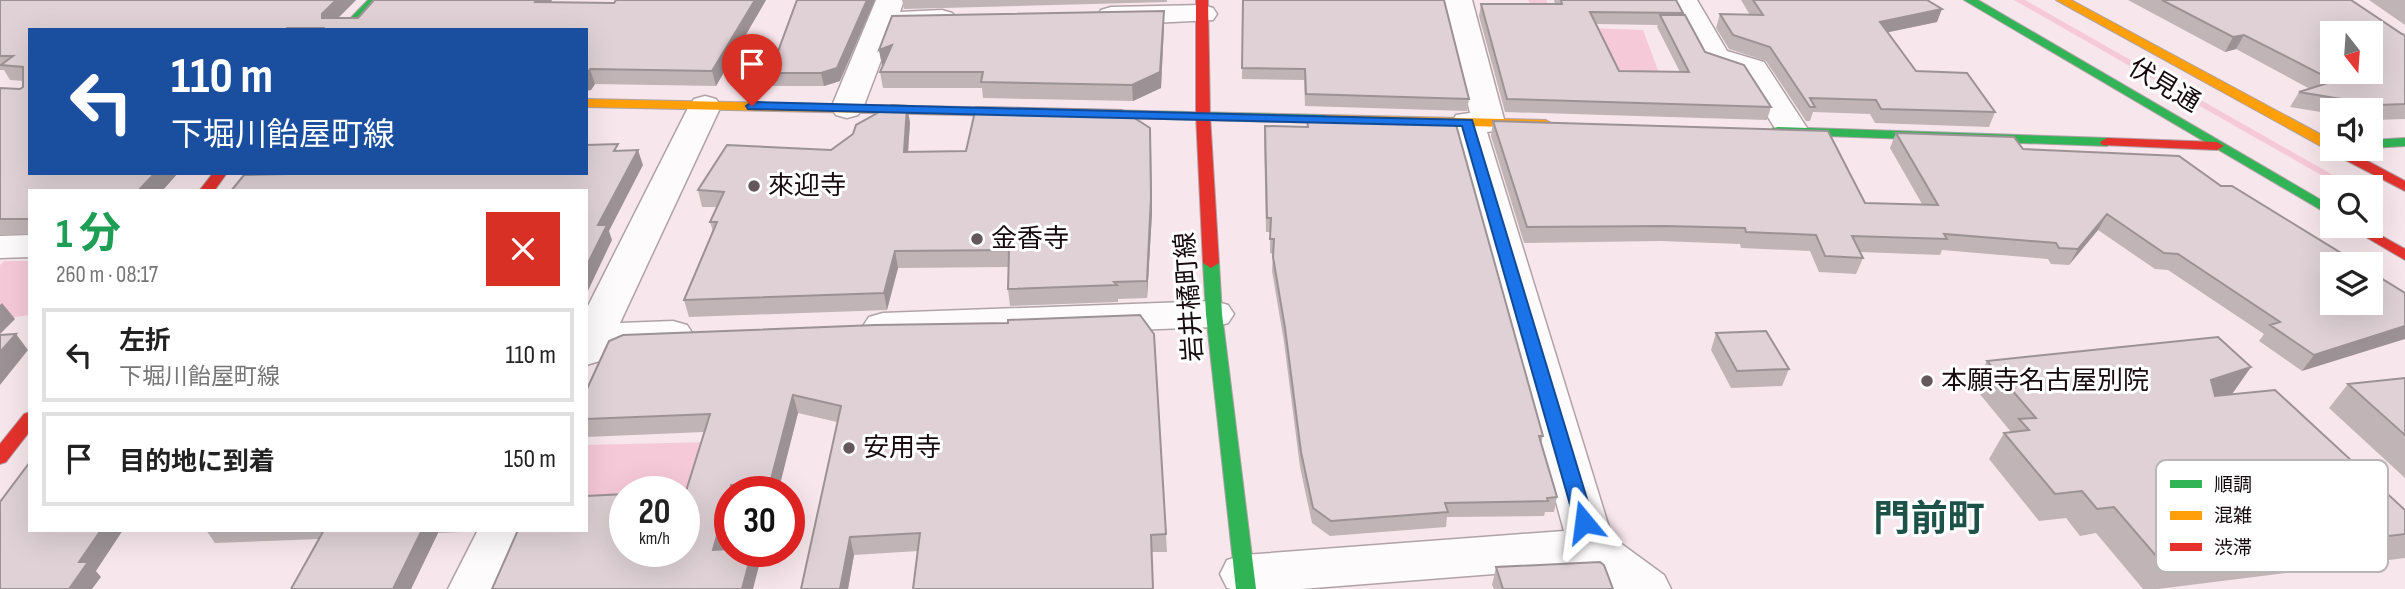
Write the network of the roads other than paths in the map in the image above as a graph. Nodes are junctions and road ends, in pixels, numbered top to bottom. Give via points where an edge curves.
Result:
1 (375, 0) edge
2 (1458, 0) edge
3 (1683, 0) edge
4 (1970, 0) edge
5 (2062, 0) edge
6 (1203, 7) edge
7 (886, 10) edge
8 (1077, 17) edge
9 (965, 19) edge
10 (347, 28) edge
11 (588, 103) edge
12 (705, 106) junction
13 (847, 107) junction
14 (1203, 115) junction
15 (1478, 123) junction
16 (1558, 125) edge
17 (1779, 131) joint
18 (2320, 140) edge
19 (2405, 142) edge
20 (2383, 143) edge
21 (2217, 146) junction
22 (2358, 161) edge
23 (218, 175) edge
24 (2405, 187) edge
25 (208, 189) edge
26 (2320, 205) edge
27 (2375, 238) edge
28 (28, 246) edge
29 (0, 247) edge
30 (2405, 255) edge
31 (1214, 314) junction
32 (854, 327) edge
33 (703, 332) edge
34 (589, 341) edge
35 (499, 532) edge
36 (1592, 548) junction
37 (1245, 581) edge
38 (472, 589) edge
39 (1647, 589) edge

1 - 10 main road
2 - 15 street
3 - 17 street via 1715,57 1753,69
4 - 21 main road, 伏見通
5 - 18 main road, 伏見通
6 - 8 street
6 - 14 main road, 岩井橘町線
7 - 9 street
7 - 13 street
11 - 12 main road
12 - 13 main road
12 - 34 street
13 - 14 main road
14 - 15 main road
14 - 31 main road, 岩井橘町線
15 - 16 main road
15 - 36 street
17 - 21 main road
19 - 20 main road
21 - 26 main road, 伏見通
22 - 24 main road, 伏見通
23 - 25 main road
27 - 30 main road
28 - 29 street
31 - 32 street
31 - 37 main road, 岩井橘町線
33 - 34 street
35 - 38 street
36 - 37 street
36 - 39 street

